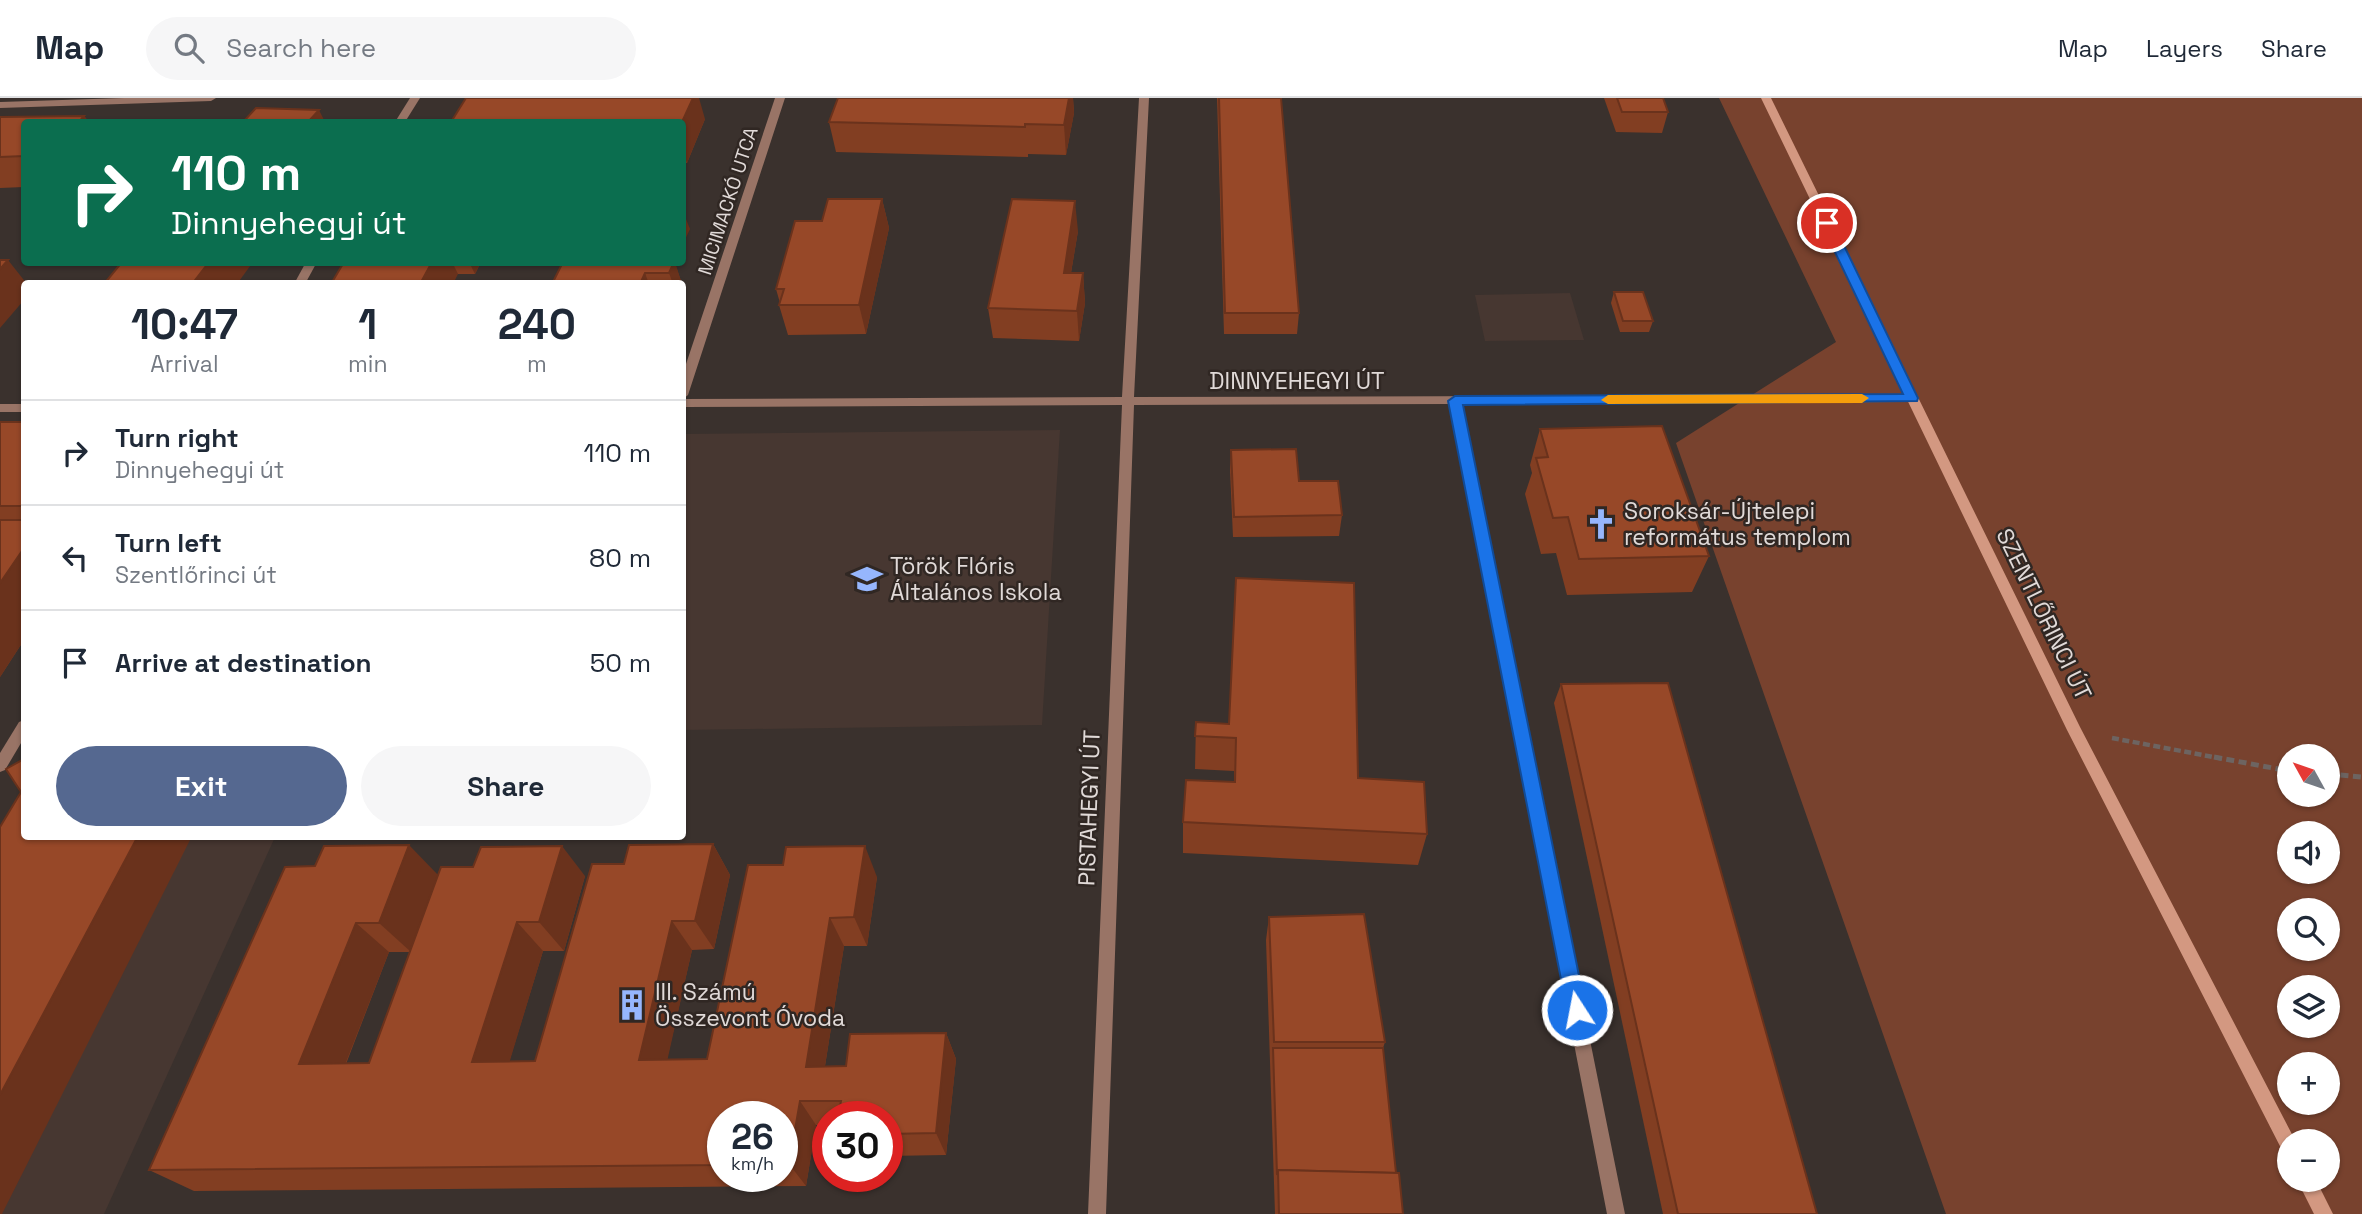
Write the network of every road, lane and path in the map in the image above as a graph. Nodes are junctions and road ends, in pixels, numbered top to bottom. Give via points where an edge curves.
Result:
1 (211, 98) edge
2 (415, 98) edge
3 (780, 98) edge
4 (1144, 98) edge
5 (1766, 98) edge
6 (0, 104) edge
7 (402, 119) edge
8 (686, 383) edge
9 (1912, 398) junction
10 (1455, 401) junction
11 (686, 403) edge
12 (1128, 404) junction
13 (0, 408) edge
14 (21, 408) edge
15 (2074, 730) junction
16 (21, 731) edge
17 (0, 766) edge
18 (2277, 769) edge
19 (2340, 775) edge
20 (2362, 777) edge
21 (2280, 1129) edge
22 (2312, 1192) edge
23 (1097, 1214) edge
24 (1616, 1214) edge
25 (2324, 1214) edge

1 - 6 street
2 - 7 street
3 - 8 street, MICIMACKÓ UTCA
4 - 12 street, PISTAHEGYI ÚT
5 - 9 main road, SZENTLŐRINCI ÚT
9 - 10 street, DINNYEHEGYI ÚT
9 - 15 main road, SZENTLŐRINCI ÚT
10 - 12 street, DINNYEHEGYI ÚT
10 - 24 street
11 - 12 street, DINNYEHEGYI ÚT
12 - 23 street, PISTAHEGYI ÚT
13 - 14 street
15 - 18 path
15 - 21 main road, SZENTLŐRINCI ÚT
16 - 17 street
19 - 20 path
22 - 25 main road

